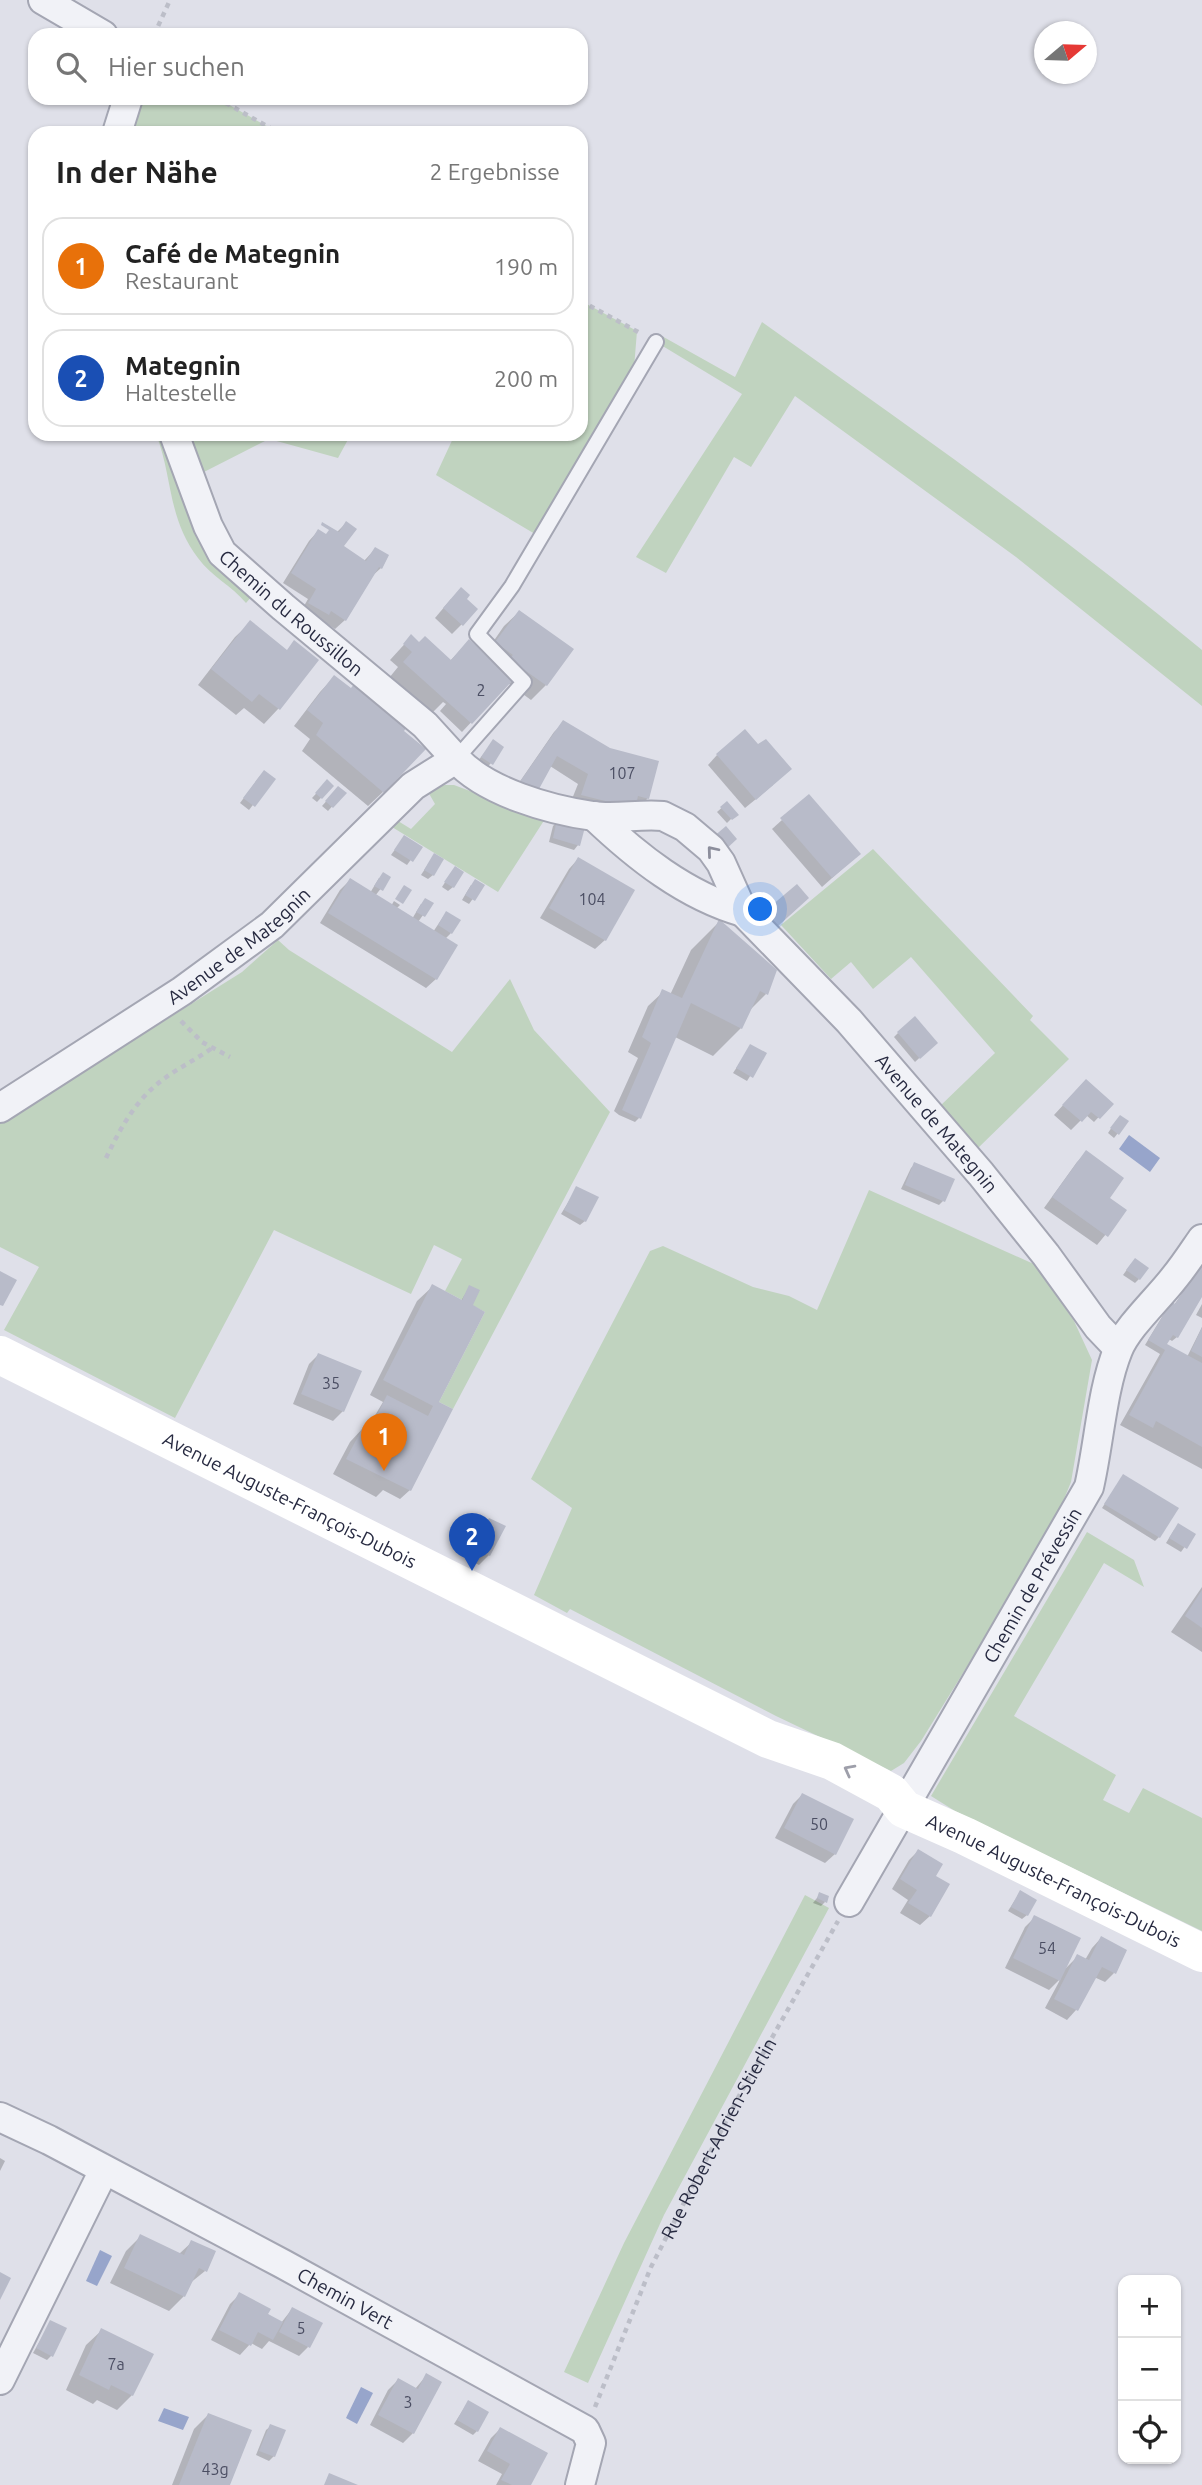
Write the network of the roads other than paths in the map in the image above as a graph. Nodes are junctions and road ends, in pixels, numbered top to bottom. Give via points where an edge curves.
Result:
1 (43, 0) edge
2 (91, 28) edge
3 (126, 105) edge
4 (119, 126) edge
5 (656, 342) road end
6 (177, 441) edge
7 (456, 759) junction
8 (594, 816) junction
9 (743, 912) junction
10 (0, 1108) edge
11 (1202, 1239) edge
12 (1118, 1348) junction
13 (0, 1355) edge
14 (904, 1809) junction
15 (849, 1902) road end
16 (1202, 1952) edge
17 (0, 2117) edge
18 (104, 2170) junction
19 (0, 2380) edge
20 (580, 2485) edge

1 - 2 street
3 - 4 street
5 - 7 lane, Avenue de Mategnin via 512,586 477,635 524,682
6 - 7 street, Chemin du Roussillon via 222,553 425,724
7 - 8 street, Avenue de Mategnin via 476,777 520,798
7 - 10 street, Avenue de Mategnin via 414,786 272,925 163,1003
8 - 9 street, Avenue de Mategnin via 691,891
9 -> 8 street, Avenue de Mategnin via 721,863 685,827 663,816
9 - 12 street, Avenue de Mategnin via 911,1092
11 - 12 street
12 - 14 street, Chemin de Prévessin via 1089,1487
13 - 14 main road, Avenue Auguste-François-Dubois via 768,1739 823,1786 873,1812
14 - 15 street
14 - 16 main road, Avenue Auguste-François-Dubois
17 - 18 street, Chemin Vert
18 - 19 street
18 - 20 street, Chemin Vert via 585,2430 591,2443

